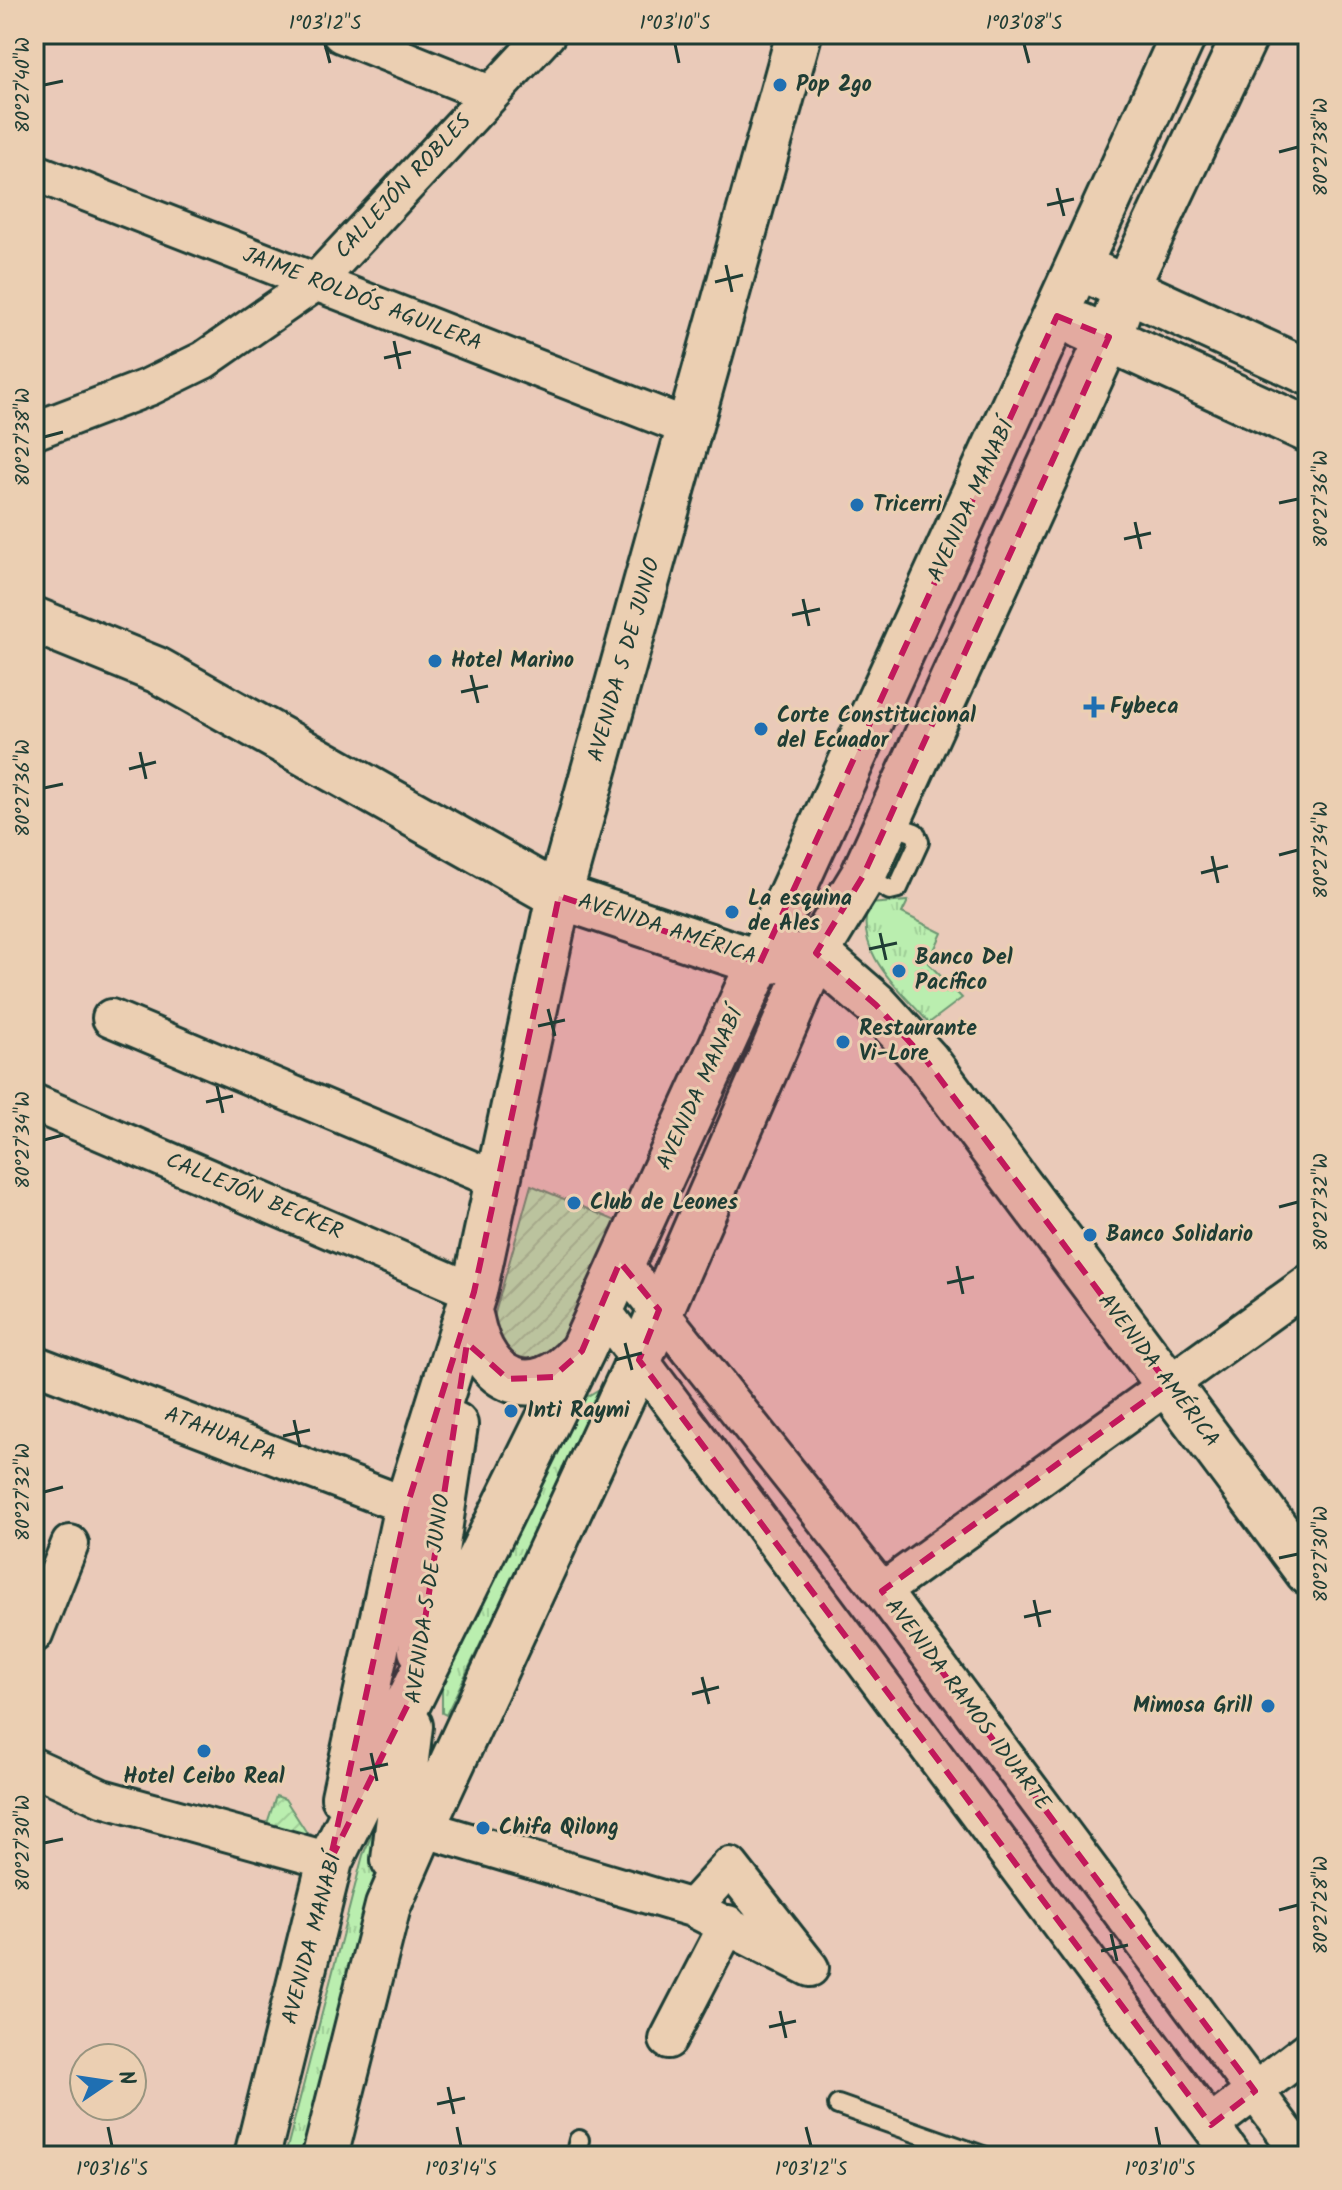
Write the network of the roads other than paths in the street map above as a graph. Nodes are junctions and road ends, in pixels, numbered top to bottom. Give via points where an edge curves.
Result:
1 (341, 34) edge
2 (547, 34) edge
3 (799, 34) edge
4 (1184, 34) edge
5 (1246, 34) edge
6 (490, 94) junction
7 (34, 172) edge
8 (1079, 267) junction
9 (316, 282) junction
10 (1126, 288) junction
11 (1057, 316) junction
12 (1109, 337) junction
13 (1308, 372) edge
14 (690, 428) junction
15 (1308, 430) edge
16 (34, 431) edge
17 (34, 620) edge
18 (559, 896) junction
19 (816, 953) junction
20 (760, 963) junction
21 (111, 1018) dead end
22 (34, 1103) edge
23 (499, 1181) junction
24 (620, 1262) junction
25 (1308, 1284) edge
26 (472, 1305) junction
27 (601, 1308) junction
28 (659, 1310) junction
29 (582, 1351) junction
30 (639, 1360) junction
31 (34, 1364) edge
32 (1168, 1384) junction
33 (407, 1506) junction
34 (70, 1544) dead end
35 (1308, 1572) edge
36 (882, 1591) junction
37 (34, 1634) edge
38 (414, 1692) junction
39 (34, 1767) edge
40 (422, 1828) junction
41 (330, 1861) junction
42 (388, 1906) junction
43 (692, 1908) junction
44 (728, 1924) junction
45 (668, 2040) dead end
46 (1308, 2050) edge
47 (1255, 2091) junction
48 (838, 2105) dead end
49 (1211, 2125) junction
50 (257, 2156) edge
51 (325, 2156) edge
52 (983, 2156) edge
53 (1233, 2156) edge
54 (1303, 2156) edge

1 - 6 street
2 - 6 street, CALLEJÓN ROBLES
3 - 14 main road, AVENIDA 5 DE JUNIO
4 - 8 main road, AVENIDA MANABÍ
5 - 10 main road
6 - 9 street, CALLEJÓN ROBLES
7 - 9 street, JAIME ROLDÓS AGUILERA
8 - 10 main road
8 - 11 main road, AVENIDA MANABÍ
9 - 14 street, JAIME ROLDÓS AGUILERA
9 - 16 street, CALLEJÓN ROBLES via 204,360
10 - 12 main road
10 - 13 main road
11 - 12 main road
11 - 20 main road, AVENIDA MANABÍ
12 - 15 main road
12 - 19 main road via 863,876
14 - 18 main road, AVENIDA 5 DE JUNIO
17 - 18 main road, AVENIDA AMÉRICA via 157,670
18 - 20 main road, AVENIDA AMÉRICA
18 - 23 main road, AVENIDA 5 DE JUNIO
19 - 20 main road, AVENIDA AMÉRICA
19 - 28 main road
19 - 32 main road, AVENIDA AMÉRICA via 876,1005 926,1060
20 - 24 main road, AVENIDA MANABÍ
21 - 23 street
22 - 26 street, CALLEJÓN BECKER
23 - 26 main road, AVENIDA 5 DE JUNIO
24 - 27 main road, AVENIDA MANABÍ
24 - 28 street, AVENIDA RAMOS IDUARTE
25 - 32 street
26 - 29 main road via 480,1350 508,1379 537,1382 553,1377
26 - 33 main road, AVENIDA 5 DE JUNIO
26 - 38 main road, AVENIDA 5 DE JUNIO
27 - 29 main road, AVENIDA MANABÍ
27 - 30 street
28 - 30 main road
28 - 36 street, AVENIDA RAMOS IDUARTE
29 - 38 main road, AVENIDA MANABÍ
30 - 40 main road
30 - 49 street
31 - 33 street, ATAHUALPA
32 - 35 main road, AVENIDA AMÉRICA
32 - 36 street
33 - 41 main road, AVENIDA 5 DE JUNIO
34 - 37 street
36 - 47 street, AVENIDA RAMOS IDUARTE
38 - 41 main road, AVENIDA MANABÍ
38 - 42 main road, AVENIDA 5 DE JUNIO
39 - 41 street via 102,1798
40 - 42 main road
40 - 43 street
41 - 50 main road, AVENIDA MANABÍ
42 - 51 main road
43 - 44 street
43 - 44 street via 730,1866 810,1968
44 - 45 street
46 - 47 street
47 - 49 street
47 - 54 street, AVENIDA RAMOS IDUARTE
48 - 52 lane
49 - 53 street

